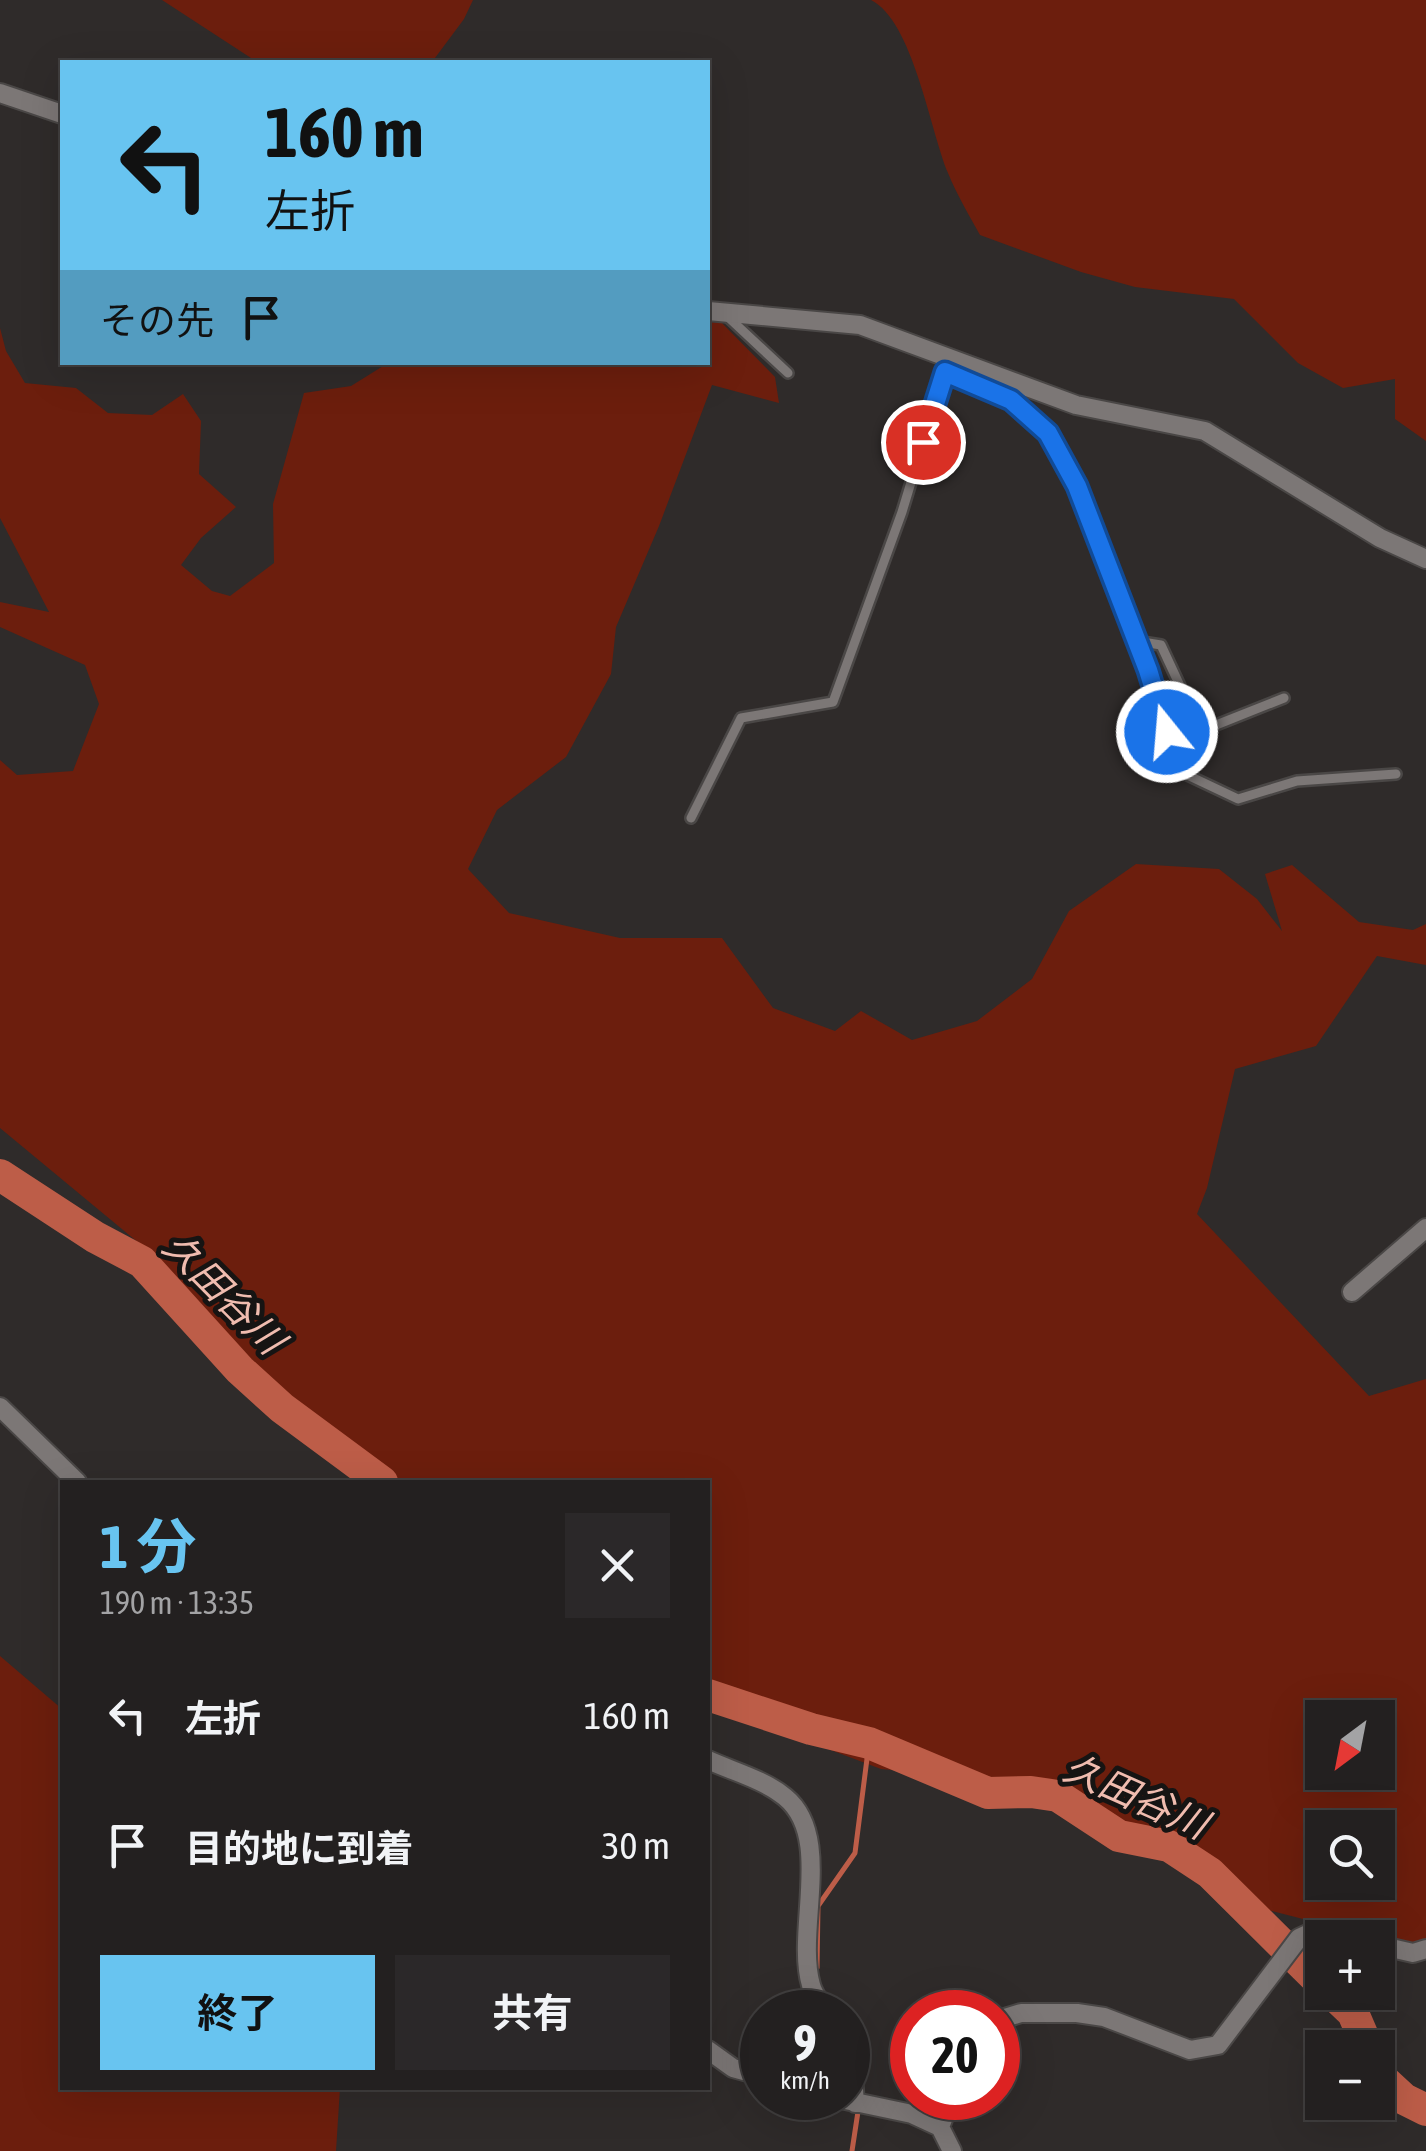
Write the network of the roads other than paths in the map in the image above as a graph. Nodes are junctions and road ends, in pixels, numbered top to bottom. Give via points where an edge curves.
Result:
1 (0, 93) edge
2 (60, 113) edge
3 (715, 312) edge
4 (946, 366) junction
5 (788, 373) dead end
6 (1426, 559) edge
7 (1136, 641) junction
8 (1284, 698) dead end
9 (1396, 774) dead end
10 (691, 818) dead end
11 (1426, 1228) edge
12 (1352, 1292) dead end
13 (0, 1407) edge
14 (76, 1480) edge
15 (710, 1761) edge
16 (1305, 1935) edge
17 (1395, 1949) edge
18 (1426, 1949) edge
19 (814, 1990) edge
20 (1020, 2014) edge
21 (710, 2051) edge
22 (740, 2070) edge
23 (870, 2105) edge
24 (943, 2120) edge
25 (940, 2127) junction
26 (952, 2151) edge

1 - 2 street
3 - 4 street via 860,325
3 - 5 lane
4 - 6 street via 1076,405 1205,431
4 - 7 lane via 1011,400 1048,433 1077,486
4 - 10 lane via 833,702 741,718
7 - 8 lane via 1161,645 1201,731
7 - 9 lane via 1183,773 1238,799 1297,780
11 - 12 street
13 - 14 street
15 - 19 street via 782,1794 802,1814 810,1857
16 - 20 street via 1218,2045 1190,2050 1104,2017
17 - 18 street
21 - 22 street
23 - 25 street
24 - 25 street
25 - 26 street

